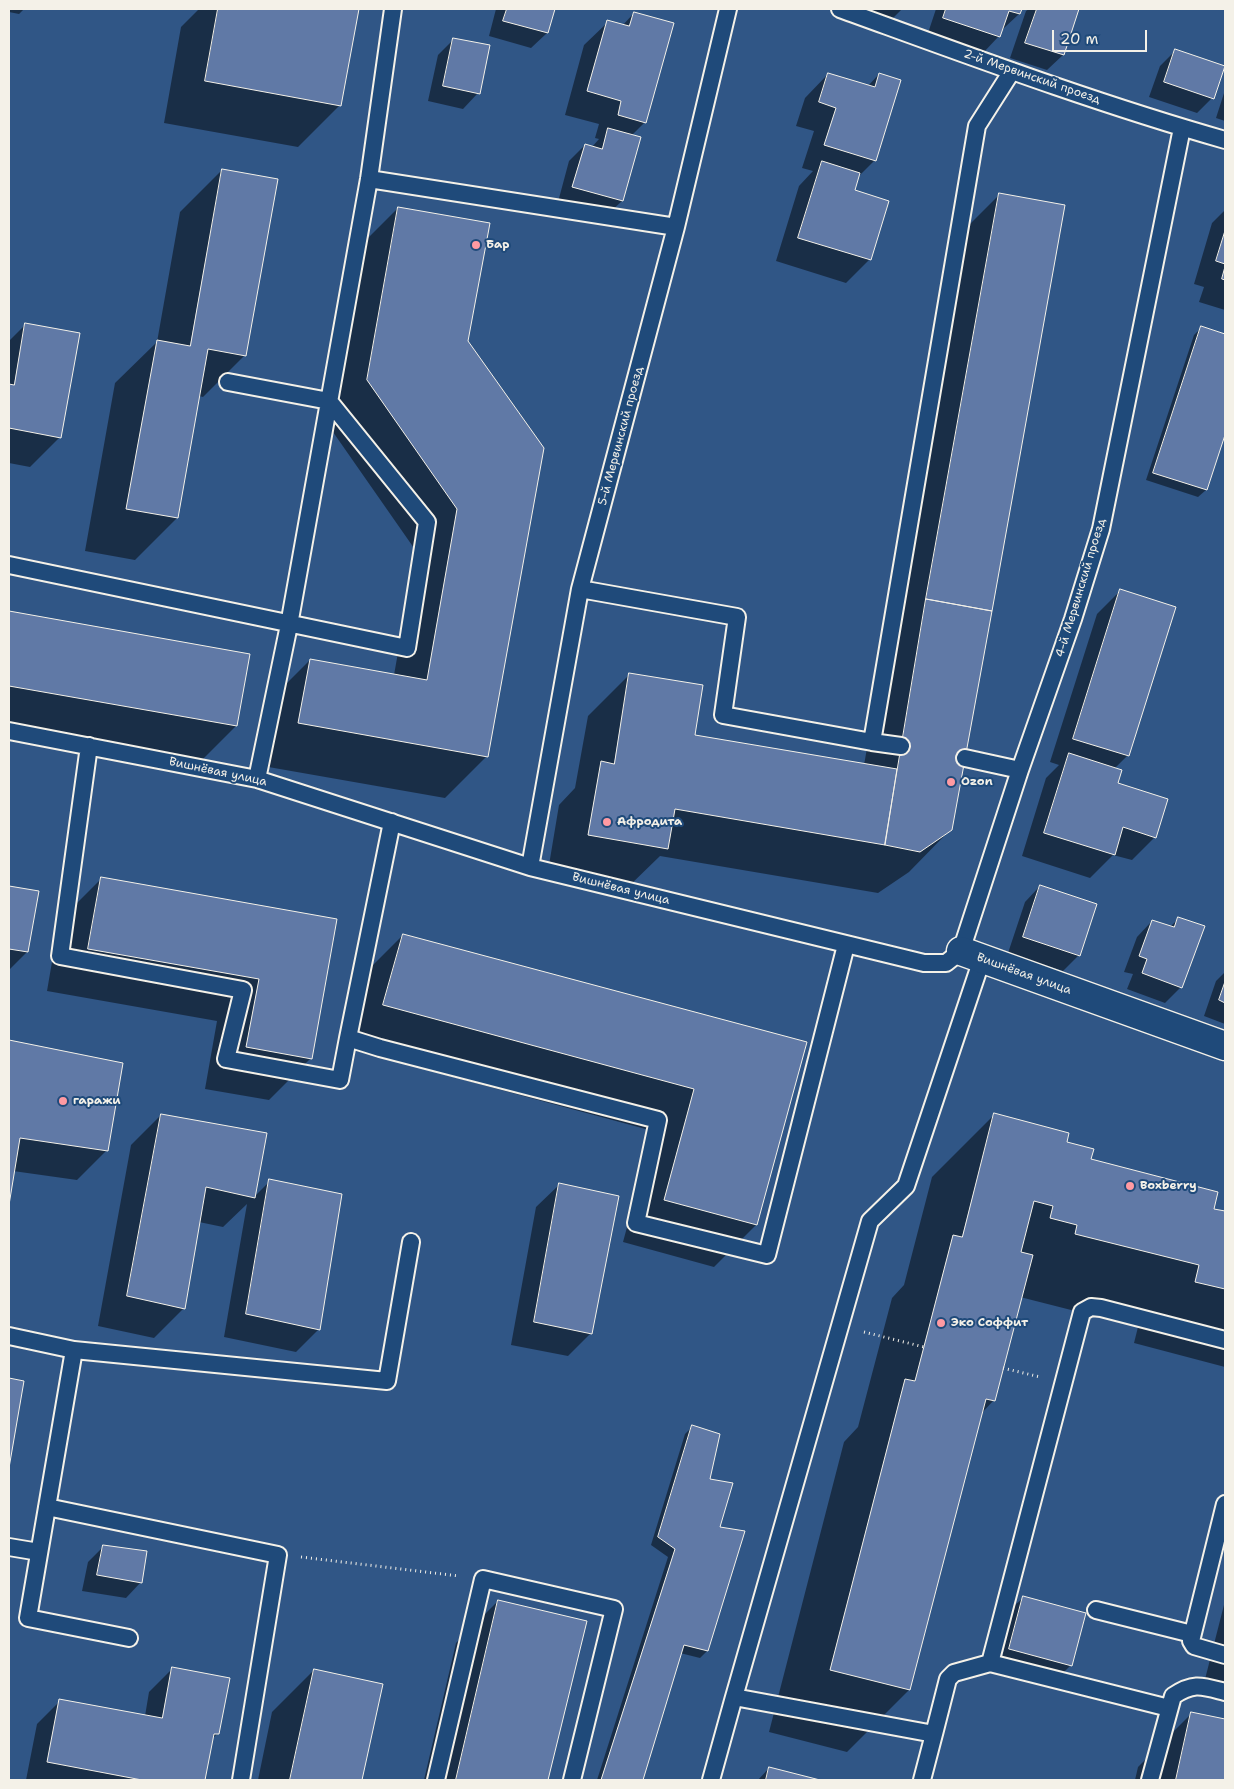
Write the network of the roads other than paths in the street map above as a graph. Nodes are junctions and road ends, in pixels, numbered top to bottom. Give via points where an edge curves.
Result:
1 (393, 9) edge
2 (728, 9) edge
3 (840, 9) edge
4 (1012, 71) junction
5 (1182, 128) junction
6 (1225, 140) edge
7 (368, 179) junction
8 (676, 227) junction
9 (228, 382) dead end
10 (329, 401) junction
11 (9, 565) edge
12 (580, 589) junction
13 (289, 625) junction
14 (9, 731) edge
15 (872, 742) junction
16 (88, 746) junction
17 (901, 746) dead end
18 (965, 758) dead end
19 (1020, 770) junction
20 (257, 779) junction
21 (392, 822) junction
22 (530, 867) junction
23 (846, 945) junction
24 (972, 955) junction
25 (348, 1038) junction
26 (1225, 1046) edge
27 (411, 1242) dead end
28 (9, 1336) edge
29 (1225, 1340) edge
30 (74, 1350) junction
31 (1225, 1504) edge
32 (47, 1507) junction
33 (9, 1547) edge
34 (39, 1552) junction
35 (1096, 1610) dead end
36 (1192, 1634) junction
37 (129, 1638) dead end
38 (1225, 1655) edge
39 (990, 1663) junction
40 (1225, 1692) edge
41 (734, 1696) junction
42 (1168, 1708) junction
43 (934, 1734) junction
44 (241, 1780) edge
45 (436, 1780) edge
46 (572, 1780) edge
47 (711, 1780) edge
48 (922, 1780) edge
49 (1150, 1780) edge

1 - 7 lane
2 - 8 lane, 5-й Мервинский проезд
3 - 4 lane, 2-й Мервинский проезд
4 - 5 lane, 2-й Мервинский проезд
4 - 15 lane via 977,126
5 - 6 lane, 2-й Мервинский проезд
5 - 19 lane, 4-й Мервинский проезд via 1101,529
7 - 8 lane
7 - 10 lane
8 - 12 lane, 5-й Мервинский проезд
9 - 10 lane
10 - 13 lane
10 - 13 lane via 427,522 407,648
11 - 13 lane
12 - 15 lane via 737,616 723,715
12 - 22 lane, 5-й Мервинский проезд
13 - 20 lane
14 - 16 lane, Вишнёвая улица
15 - 17 lane
16 - 20 lane, Вишнёвая улица
16 - 25 lane via 60,956 243,990 226,1059 340,1080
18 - 19 lane
19 - 24 lane, 4-й Мервинский проезд
20 - 21 lane, Вишнёвая улица
21 - 22 lane, Вишнёвая улица
21 - 25 lane
22 - 23 lane, Вишнёвая улица
23 - 24 lane, Вишнёвая улица via 924,964 946,963
23 - 25 lane via 767,1256 636,1223 658,1120
24 - 26 street, Вишнёвая улица
24 - 41 lane, 4-й Мервинский проезд via 906,1186 870,1221
27 - 30 lane via 387,1381
28 - 30 lane
29 - 39 lane via 1101,1308 1090,1307 1082,1312
30 - 32 lane
31 - 36 lane
32 - 34 lane
32 - 44 lane via 278,1555
33 - 34 lane
34 - 37 lane via 28,1618
35 - 36 lane
36 - 38 lane via 1194,1646
39 - 42 lane
39 - 43 lane via 954,1673 948,1679
40 - 42 lane via 1186,1687 1173,1696
41 - 43 lane
41 - 47 lane, 4-й Мервинский проезд
42 - 49 lane
43 - 48 lane
45 - 46 lane via 483,1579 614,1609

